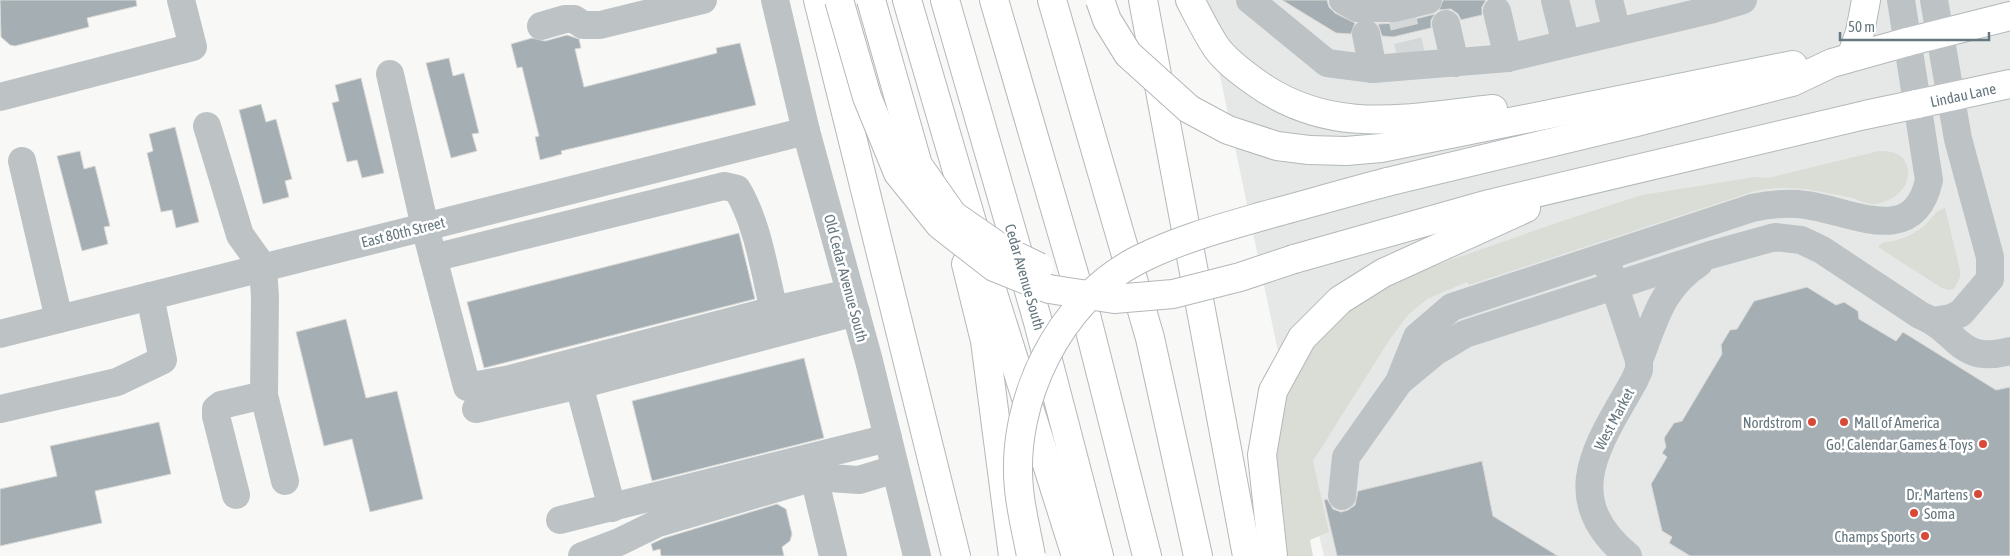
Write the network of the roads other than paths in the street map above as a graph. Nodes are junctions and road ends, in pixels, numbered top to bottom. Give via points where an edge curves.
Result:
1 (181, 0) edge
2 (703, 0) edge
3 (775, 0) edge
4 (818, 0) edge
5 (839, 0) edge
6 (870, 0) edge
7 (902, 0) edge
8 (907, 0) edge
9 (945, 0) edge
10 (994, 0) edge
11 (1052, 0) edge
12 (1059, 0) edge
13 (1100, 0) edge
14 (1135, 0) edge
15 (1143, 0) edge
16 (1190, 0) edge
17 (1250, 0) edge
18 (1343, 0) edge
19 (1428, 0) edge
20 (1555, 0) edge
21 (1609, 0) edge
22 (1743, 0) edge
23 (1866, 0) edge
24 (1901, 0) edge
25 (1934, 0) edge
26 (1497, 11) dead end
27 (2010, 16) edge
28 (1446, 24) dead end
29 (541, 26) dead end
30 (1617, 32) junction
31 (1366, 34) dead end
32 (1940, 34) junction
33 (1907, 42) junction
34 (1566, 44) junction
35 (1508, 58) junction
36 (1841, 60) junction
37 (1455, 63) junction
38 (1373, 70) junction
39 (390, 74) dead end
40 (2010, 84) edge
41 (1080, 94) junction
42 (0, 96) edge
43 (1951, 98) junction
44 (1619, 99) junction
45 (1917, 104) junction
46 (1165, 112) junction
47 (207, 126) dead end
48 (806, 131) junction
49 (22, 160) dead end
50 (1578, 184) junction
51 (425, 227) junction
52 (1710, 255) junction
53 (433, 258) junction
54 (1606, 258) junction
55 (1294, 259) junction
56 (263, 267) junction
57 (1614, 286) junction
58 (150, 296) junction
59 (853, 302) junction
60 (774, 310) junction
61 (59, 319) junction
62 (1934, 321) junction
63 (0, 334) edge
64 (2010, 351) edge
65 (1640, 360) junction
66 (1399, 382) junction
67 (579, 385) junction
68 (264, 395) junction
69 (0, 409) edge
70 (476, 409) dead end
71 (888, 438) junction
72 (895, 469) junction
73 (814, 477) junction
74 (285, 481) dead end
75 (236, 495) dead end
76 (1342, 496) dead end
77 (612, 508) junction
78 (560, 520) dead end
79 (621, 549) edge
80 (582, 556) edge
81 (833, 556) edge
82 (917, 556) edge
83 (956, 556) edge
84 (1014, 556) edge
85 (1031, 556) edge
86 (1076, 556) edge
87 (1100, 556) edge
88 (1147, 556) edge
89 (1198, 556) edge
90 (1247, 556) edge
91 (1274, 556) edge
92 (1628, 556) edge

1 - 42 street via 192,47
2 - 29 street via 600,25 583,25 574,18
3 - 48 street, Old Cedar Avenue South
4 - 83 main road
5 - 55 main road, bridge via 867,97 898,172 940,225 994,267 1049,289 1114,299 1174,294
6 - 55 main road, bridge via 918,165 953,215 1002,249 1051,273 1106,283 1171,279 1234,265
7 - 84 main road via 985,340
8 - 86 main road via 991,287
9 - 87 main road, Cedar Avenue South via 1038,322
10 - 88 main road via 1086,316
11 - 41 main road
12 - 41 main road
13 - 44 main road, bridge via 1107,20 1128,54 1189,109 1228,130 1277,146 1346,151 1381,148
14 - 46 main road
15 - 46 main road
16 - 44 main road via 1216,48 1236,69 1268,92 1333,118 1402,120
17 - 38 street via 1327,63
18 - 19 street via 1357,8 1395,8
20 - 34 street
21 - 30 street
22 - 30 street
23 - 36 main road via 1860,32
24 - 33 street
25 - 32 street
26 - 35 street
27 - 32 main road
28 - 37 street
30 - 34 street
31 - 38 street
32 - 33 main road
32 - 43 street
33 - 36 main road
33 - 45 street
34 - 35 street
35 - 37 street
36 - 44 main road via 1790,65
36 - 85 main road, bridge via 1792,82 1387,182 1222,228 1165,247 1136,261 1112,276 1088,298 1051,348 1037,375 1019,447 1018,488
37 - 38 street
39 - 51 street
40 - 43 main road, Lindau Lane
41 - 89 main road via 1150,338
43 - 45 main road, Lindau Lane
43 - 62 street via 1958,139 1990,257 1990,279 1961,313
45 - 50 main road, Lindau Lane
45 - 54 street via 1929,180 1925,196 1911,212 1898,219 1879,222 1779,202 1752,208
46 - 90 main road
47 - 56 street via 240,235
48 - 51 street, East 80th Street
48 - 59 street, Old Cedar Avenue South
49 - 61 street
50 - 55 main road via 1441,216
50 - 91 main road via 1383,273 1340,300 1302,338 1274,391 1262,455
51 - 53 street
51 - 56 street, East 80th Street
52 - 57 street
52 - 62 street via 1775,237 1801,240
52 - 65 street, West Market via 1684,273 1669,289
53 - 60 street via 724,186 737,189 743,199
53 - 60 street via 467,387
54 - 57 street
54 - 66 street via 1452,307 1416,337
56 - 58 street, East 80th Street
56 - 68 street
57 - 65 street
57 - 66 street via 1465,334 1435,352
58 - 61 street, East 80th Street
58 - 69 street via 163,360 117,382
59 - 60 street
59 - 67 street
59 - 71 street, Old Cedar Avenue South
61 - 63 street, East 80th Street
62 - 64 street via 1955,342 1974,354 1994,355
65 - 92 street, West Market via 1634,381 1598,444 1589,480 1592,504 1604,530
66 - 76 street via 1346,457
67 - 70 street
67 - 77 street
68 - 74 street
68 - 75 street via 221,405 216,410
71 - 72 street, Old Cedar Avenue South
71 - 77 street
72 - 73 street via 859,480
72 - 82 street, Old Cedar Avenue South
73 - 79 street via 658,523
73 - 81 street
77 - 78 street
79 - 80 street

